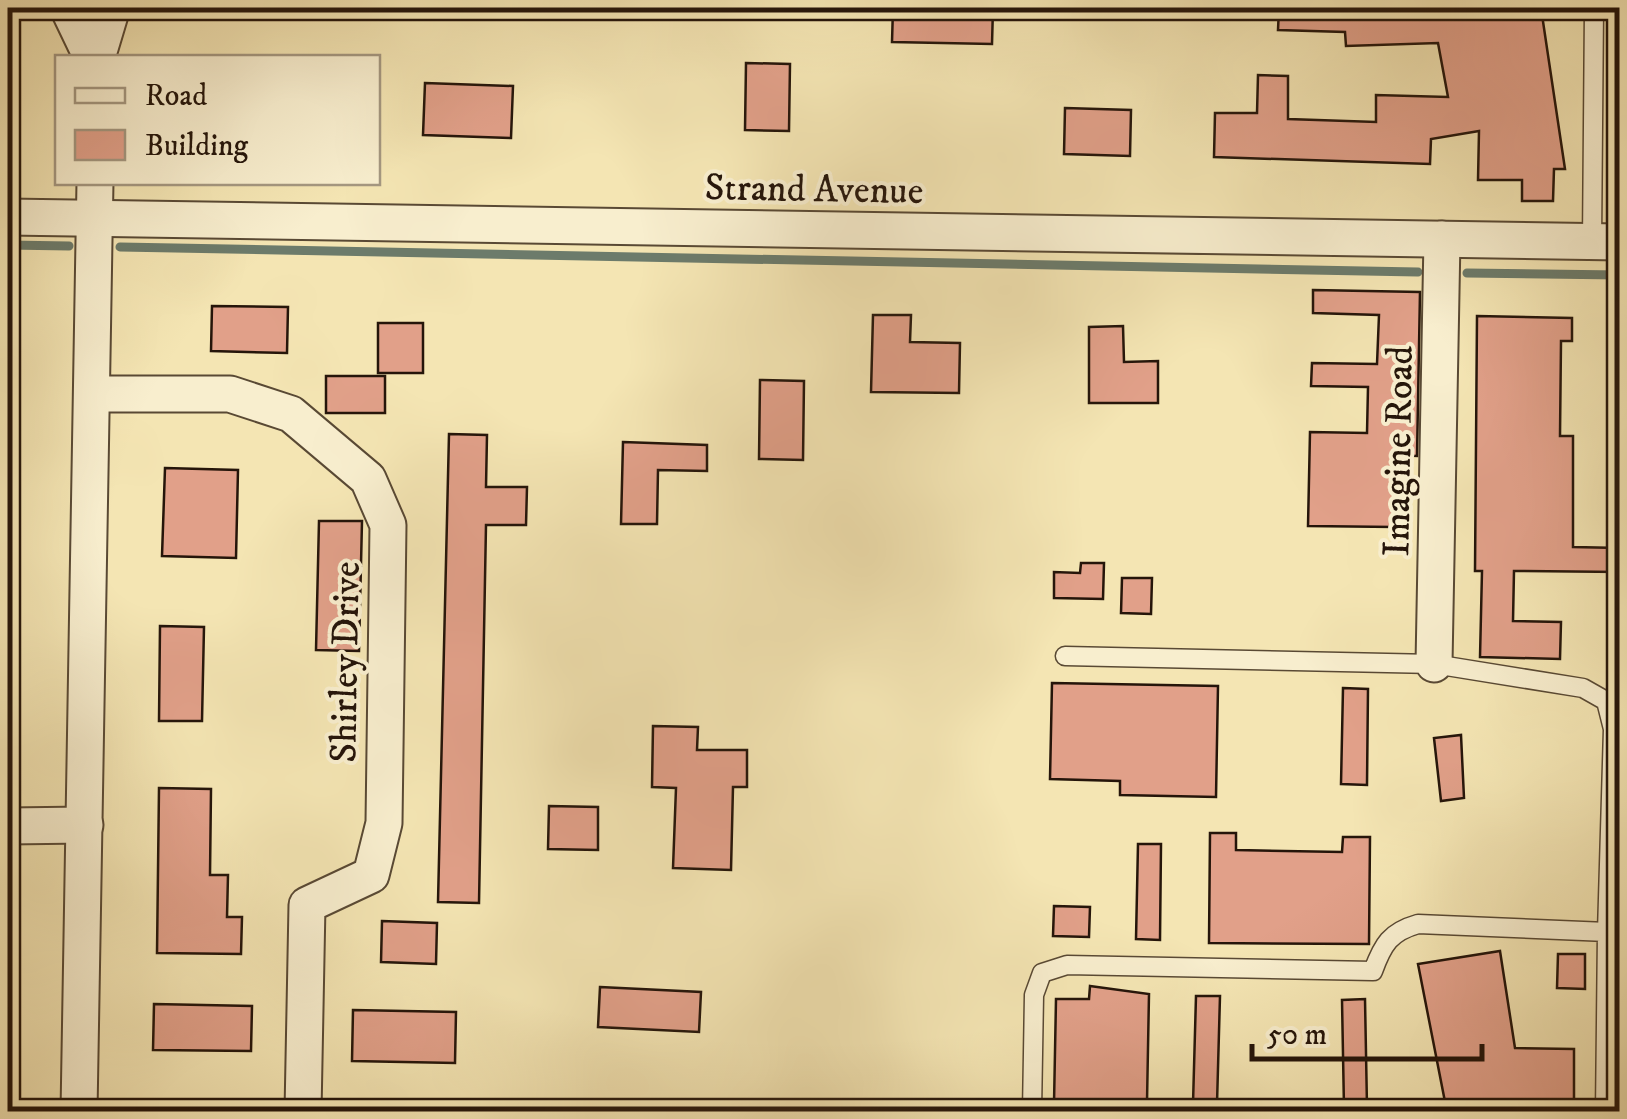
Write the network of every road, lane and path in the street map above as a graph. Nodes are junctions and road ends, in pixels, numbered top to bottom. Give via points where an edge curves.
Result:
1 (68, 8) edge
2 (112, 8) edge
3 (1594, 8) edge
4 (92, 55) edge
5 (95, 55) edge
6 (95, 185) edge
7 (8, 218) edge
8 (95, 220) junction
9 (1442, 239) junction
10 (1606, 242) edge
11 (93, 394) junction
12 (1064, 656) dead end
13 (1434, 664) junction
14 (8, 826) edge
15 (85, 826) junction
16 (1606, 932) junction
17 (79, 1112) edge
18 (304, 1112) edge
19 (1032, 1112) edge
20 (1605, 1112) edge

1 - 4 street
2 - 5 street
3 - 10 lane
6 - 8 street
7 - 8 street, Strand Avenue
8 - 9 street, Strand Avenue
8 - 11 street
9 - 10 street, Strand Avenue
9 - 13 street, Imagine Road
11 - 15 street
11 - 18 street, Shirley Drive via 230,394 291,414 368,479 388,525 384,822 371,874 307,905
12 - 13 lane
13 - 16 lane via 1583,688 1606,701 1613,729
14 - 15 street
15 - 17 street
16 - 19 lane via 1418,924 1398,929 1383,944 1373,971 1067,965 1042,973 1034,995
16 - 20 lane

